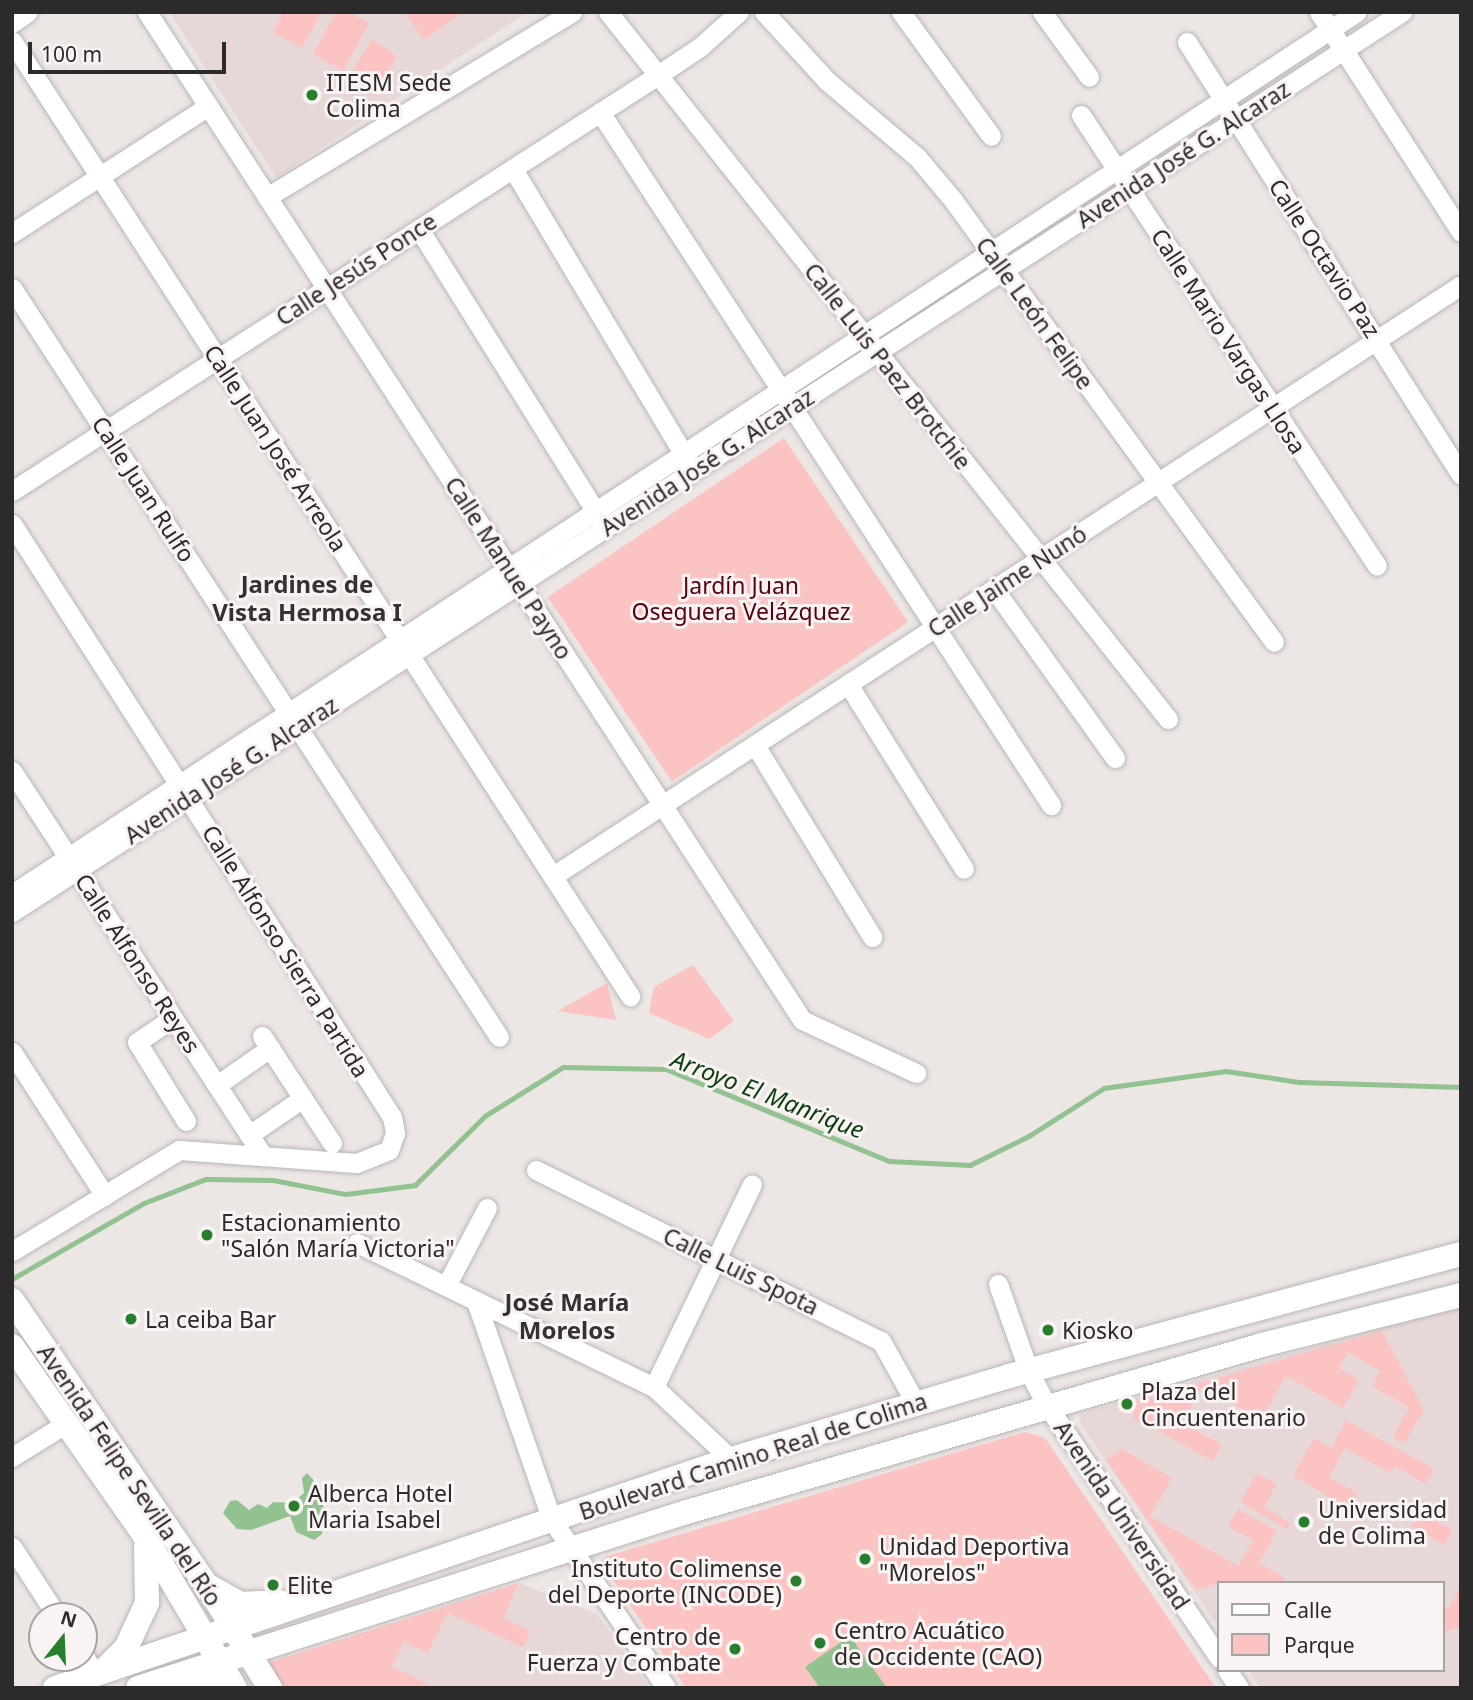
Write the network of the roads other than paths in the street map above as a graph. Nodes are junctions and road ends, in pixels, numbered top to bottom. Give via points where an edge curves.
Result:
1 (28, 12) edge
2 (147, 12) edge
3 (572, 12) edge
4 (608, 12) edge
5 (739, 12) edge
6 (764, 12) edge
7 (901, 12) edge
8 (1042, 12) edge
9 (1320, 12) edge
10 (1357, 12) edge
11 (1402, 12) edge
12 (12, 23) edge
13 (1331, 29) junction
14 (12, 41) edge
15 (1187, 42) dead end
16 (1344, 50) junction
17 (658, 75) junction
18 (1089, 77) dead end
19 (1223, 100) junction
20 (208, 106) junction
21 (600, 112) junction
22 (1081, 115) dead end
23 (1236, 120) junction
24 (992, 136) dead end
25 (513, 169) junction
26 (1117, 169) junction
27 (100, 177) junction
28 (1130, 189) junction
29 (267, 197) junction
30 (419, 229) junction
31 (1461, 232) edge
32 (12, 233) edge
33 (991, 252) junction
34 (1004, 270) junction
35 (1461, 285) edge
36 (12, 288) edge
37 (327, 288) junction
38 (864, 336) junction
39 (1377, 340) junction
40 (877, 352) junction
41 (218, 359) junction
42 (782, 389) junction
43 (793, 407) junction
44 (1273, 407) junction
45 (106, 431) junction
46 (689, 462) junction
47 (1461, 475) edge
48 (1158, 482) junction
49 (12, 491) edge
50 (601, 520) junction
51 (12, 524) edge
52 (1041, 559) junction
53 (1377, 566) dead end
54 (514, 576) junction
55 (994, 589) junction
56 (935, 627) junction
57 (1274, 642) dead end
58 (405, 647) junction
59 (848, 684) junction
60 (1168, 719) dead end
61 (294, 720) junction
62 (755, 745) junction
63 (1115, 758) dead end
64 (12, 771) edge
65 (185, 791) junction
66 (663, 805) junction
67 (1051, 805) dead end
68 (73, 864) junction
69 (964, 869) dead end
70 (553, 876) junction
71 (12, 894) edge
72 (12, 912) edge
73 (872, 937) dead end
74 (631, 996) dead end
75 (173, 1018) junction
76 (499, 1037) dead end
77 (12, 1052) edge
78 (916, 1073) dead end
79 (217, 1085) junction
80 (303, 1098) junction
81 (186, 1121) dead end
82 (249, 1135) junction
83 (332, 1143) dead end
84 (263, 1156) junction
85 (536, 1170) dead end
86 (752, 1184) dead end
87 (105, 1196) junction
88 (487, 1208) dead end
89 (357, 1243) dead end
90 (12, 1251) edge
91 (1461, 1254) edge
92 (716, 1259) junction
93 (1434, 1260) junction
94 (998, 1284) dead end
95 (446, 1286) junction
96 (1452, 1297) edge
97 (12, 1300) edge
98 (476, 1301) junction
99 (1250, 1310) junction
100 (1262, 1345) junction
101 (12, 1346) edge
102 (1029, 1371) junction
103 (654, 1387) junction
104 (916, 1404) junction
105 (1048, 1407) junction
106 (65, 1424) junction
107 (794, 1441) junction
108 (12, 1457) edge
109 (731, 1459) junction
110 (805, 1476) junction
111 (552, 1520) junction
112 (145, 1536) junction
113 (12, 1547) edge
114 (570, 1548) junction
115 (206, 1584) junction
116 (339, 1592) junction
117 (48, 1602) edge
118 (232, 1628) junction
119 (203, 1637) junction
120 (245, 1651) junction
121 (1218, 1657) edge
122 (216, 1661) junction
123 (98, 1666) edge
124 (98, 1667) edge
125 (86, 1672) edge
126 (1228, 1672) edge
127 (55, 1688) edge
128 (141, 1688) edge
129 (217, 1688) edge
130 (235, 1688) edge
131 (270, 1688) edge
132 (666, 1688) edge
133 (1239, 1688) edge

1 - 12 street
2 - 20 street, Calle Manuel Payno
3 - 29 street
4 - 17 street, Calle Luis Paez Brotchie
5 - 17 street, Calle Jesús Ponce via 700,47
6 - 33 street, Calle León Felipe via 827,80 917,157
7 - 24 street
8 - 18 street
9 - 13 street
10 - 13 street, Avenida José G. Alcaraz
11 - 16 street, Avenida José G. Alcaraz
13 - 16 street
13 - 19 street, Avenida José G. Alcaraz
14 - 27 street, Calle Juan José Arreola
15 - 19 street, Calle Octavio Paz
16 - 23 street, Avenida José G. Alcaraz
16 - 31 street
17 - 21 street, Calle Jesús Ponce
17 - 38 street, Calle Luis Paez Brotchie
19 - 23 street, Calle Octavio Paz
19 - 26 street, Avenida José G. Alcaraz
20 - 27 street
20 - 29 street, Calle Manuel Payno
21 - 25 street, Calle Jesús Ponce
21 - 42 street
22 - 26 street, Calle Mario Vargas Llosa
23 - 28 street, Avenida José G. Alcaraz
23 - 39 street, Calle Octavio Paz
25 - 30 street, Calle Jesús Ponce
25 - 46 street
26 - 28 street, Calle Mario Vargas Llosa
26 - 33 street, Avenida José G. Alcaraz
27 - 32 street
27 - 41 street, Calle Juan José Arreola
28 - 34 street, Avenida José G. Alcaraz
28 - 44 street, Calle Mario Vargas Llosa
29 - 37 street, Calle Manuel Payno
30 - 37 street, Calle Jesús Ponce
30 - 50 street
33 - 34 street, Calle León Felipe
33 - 38 street, Avenida José G. Alcaraz
34 - 40 street, Avenida José G. Alcaraz
34 - 48 street, Calle León Felipe
35 - 39 street, Calle Jaime Nunó
36 - 45 street, Calle Juan Rulfo
37 - 41 street, Calle Jesús Ponce
37 - 54 street, Calle Manuel Payno
38 - 40 street, Calle Luis Paez Brotchie
38 - 42 street, Avenida José G. Alcaraz
39 - 44 street, Calle Jaime Nunó
39 - 47 street, Calle Octavio Paz
40 - 43 street, Avenida José G. Alcaraz
40 - 52 street, Calle Luis Paez Brotchie
41 - 45 street, Calle Jesús Ponce
41 - 58 street, Calle Juan José Arreola
42 - 43 street
42 - 46 street, Avenida José G. Alcaraz
43 - 46 street, Avenida José G. Alcaraz
43 - 56 street
44 - 48 street, Calle Jaime Nunó
44 - 53 street, Calle Mario Vargas Llosa
45 - 49 street, Calle Jesús Ponce
45 - 61 street, Calle Juan Rulfo
46 - 50 street, Avenida José G. Alcaraz
48 - 52 street, Calle Jaime Nunó
48 - 57 street, Calle León Felipe
50 - 54 street, Avenida José G. Alcaraz
51 - 65 street, Calle Alfonso Sierra Partida
52 - 55 street, Calle Jaime Nunó
52 - 60 street, Calle Luis Paez Brotchie
54 - 58 street, Avenida José G. Alcaraz
54 - 66 street, Calle Manuel Payno
55 - 56 street, Calle Jaime Nunó
55 - 63 street
56 - 59 street, Calle Jaime Nunó
56 - 67 street
58 - 61 street, Avenida José G. Alcaraz
58 - 70 street, Calle Juan José Arreola
59 - 62 street, Calle Jaime Nunó
59 - 69 street
61 - 65 street, Avenida José G. Alcaraz
61 - 76 street, Calle Juan Rulfo
62 - 66 street, Calle Jaime Nunó
62 - 73 street
64 - 68 street, Calle Alfonso Reyes
65 - 68 street, Avenida José G. Alcaraz
65 - 84 street, Calle Alfonso Sierra Partida via 391,1117 395,1133 389,1150 356,1163
66 - 70 street, Calle Jaime Nunó
66 - 78 street, Calle Manuel Payno via 802,1020
68 - 71 street, Avenida José G. Alcaraz
68 - 72 street, Avenida José G. Alcaraz
68 - 75 street, Calle Alfonso Reyes
70 - 74 street, Calle Juan José Arreola
75 - 79 street, Calle Alfonso Reyes
75 - 81 street via 137,1042
77 - 87 street
79 - 80 street via 266,1042
79 - 82 street, Calle Alfonso Reyes
80 - 82 street
80 - 83 street
82 - 84 street, Calle Alfonso Reyes
84 - 87 street via 179,1150
85 - 92 street, Calle Luis Spota
86 - 92 street
87 - 90 street
88 - 95 street
89 - 95 street
91 - 93 main road, Boulevard Camino Real de Colima
92 - 103 street
92 - 104 street, Calle Luis Spota via 881,1341
93 - 96 main road
93 - 99 main road, Boulevard Camino Real de Colima
94 - 102 street, Avenida Universidad
95 - 98 street
96 - 100 main road, Boulevard Camino Real de Colima
97 - 115 main road, Avenida Felipe Sevilla del Río
98 - 103 street
98 - 111 street
99 - 100 main road
99 - 102 main road, Boulevard Camino Real de Colima
100 - 105 main road, Boulevard Camino Real de Colima
101 - 106 main road, Avenida Felipe Sevilla del Río
102 - 104 main road, Boulevard Camino Real de Colima
102 - 105 street, Avenida Universidad
103 - 109 street
104 - 107 main road, Boulevard Camino Real de Colima
105 - 110 main road, Boulevard Camino Real de Colima
105 - 121 street, Avenida Universidad
106 - 108 street
106 - 112 main road, Avenida Felipe Sevilla del Río
107 - 109 main road, Boulevard Camino Real de Colima
107 - 110 main road
109 - 111 main road, Boulevard Camino Real de Colima
110 - 114 main road, Boulevard Camino Real de Colima
111 - 114 street
111 - 116 main road, Boulevard Camino Real de Colima
112 - 119 main road, Avenida Felipe Sevilla del Río
112 - 123 main road via 150,1582 147,1603 126,1648
113 - 117 street
114 - 120 main road, Boulevard Camino Real de Colima
114 - 132 street
115 - 116 main road via 223,1598 260,1606
115 - 118 main road, Avenida Felipe Sevilla del Río
116 - 118 main road, Boulevard Camino Real de Colima
118 - 119 main road, Boulevard Camino Real de Colima
118 - 120 main road, Avenida Felipe Sevilla del Río
119 - 122 main road, Avenida Felipe Sevilla del Río
119 - 124 main road, Boulevard Camino Real de Colima
120 - 122 main road, Boulevard Camino Real de Colima
120 - 131 main road, Avenida Felipe Sevilla del Río
122 - 128 main road, Boulevard Camino Real de Colima
122 - 130 main road, Avenida Felipe Sevilla del Río
125 - 127 main road, Boulevard Camino Real de Colima
126 - 133 street
128 - 129 main road via 190,1681

